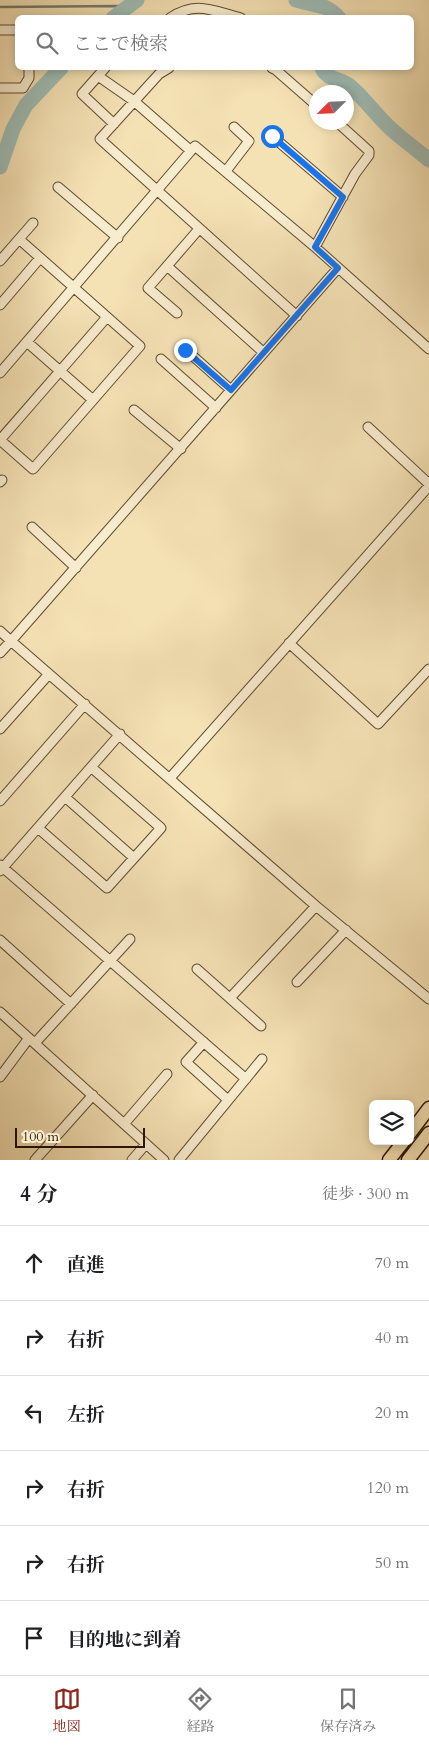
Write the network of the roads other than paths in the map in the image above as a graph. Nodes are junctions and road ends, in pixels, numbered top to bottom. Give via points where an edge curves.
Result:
1 (174, 15) edge
2 (229, 15) edge
3 (0, 30) edge
4 (15, 30) edge
5 (29, 70) edge
6 (103, 70) edge
7 (166, 70) edge
8 (276, 70) edge
9 (98, 76) junction
10 (0, 88) edge
11 (309, 99) edge
12 (134, 102) junction
13 (114, 124) junction
14 (234, 127) dead end
15 (345, 130) edge
16 (272, 136) dead end
17 (191, 151) junction
18 (226, 171) junction
19 (58, 186) dead end
20 (157, 192) junction
21 (343, 197) junction
22 (33, 223) dead end
23 (199, 229) junction
24 (118, 238) junction
25 (19, 239) junction
26 (315, 247) junction
27 (40, 258) junction
28 (0, 261) edge
29 (166, 266) junction
30 (338, 268) junction
31 (74, 288) junction
32 (0, 305) edge
33 (177, 313) dead end
34 (297, 316) junction
35 (107, 317) junction
36 (27, 342) junction
37 (429, 349) edge
38 (185, 350) dead end
39 (264, 352) junction
40 (161, 359) dead end
41 (60, 371) junction
42 (0, 373) edge
43 (231, 390) junction
44 (93, 400) junction
45 (216, 408) junction
46 (134, 410) dead end
47 (368, 427) dead end
48 (0, 440) edge
49 (180, 449) junction
50 (429, 485) edge
51 (32, 527) dead end
52 (76, 568) junction
53 (0, 631) edge
54 (11, 641) junction
55 (289, 644) junction
56 (0, 653) edge
57 (429, 670) edge
58 (50, 674) junction
59 (85, 704) junction
60 (0, 729) edge
61 (120, 734) junction
62 (91, 767) junction
63 (170, 778) junction
64 (65, 797) junction
65 (0, 801) edge
66 (38, 828) junction
67 (134, 858) junction
68 (1, 868) edge
69 (316, 906) junction
70 (346, 930) junction
71 (130, 939) dead end
72 (0, 940) edge
73 (110, 961) junction
74 (198, 969) dead end
75 (297, 982) dead end
76 (230, 998) junction
77 (429, 999) edge
78 (71, 1004) junction
79 (0, 1012) edge
80 (261, 1026) dead end
81 (32, 1041) junction
82 (204, 1042) junction
83 (262, 1059) dead end
84 (167, 1074) dead end
85 (0, 1077) edge
86 (246, 1079) junction
87 (92, 1095) junction
88 (228, 1100) junction
89 (429, 1108) edge
90 (124, 1124) junction
91 (414, 1128) edge
92 (429, 1133) edge
93 (146, 1144) junction
94 (401, 1145) edge
95 (35, 1160) edge
96 (132, 1160) edge
97 (164, 1160) edge
98 (179, 1160) edge
99 (389, 1160) edge
100 (408, 1160) edge

1 - 2 street via 198,7
3 - 4 street
5 - 10 street via 29,78 23,88
6 - 9 street
7 - 12 street
8 - 11 street
9 - 12 street
9 - 13 street via 82,94
12 - 13 street
12 - 17 street
13 - 20 street via 100,140
14 - 18 street via 249,141
15 - 21 street via 369,151 369,155
16 - 21 street
17 - 18 street via 195,146
17 - 20 street
18 - 26 street
19 - 24 street
20 - 23 street
20 - 24 street
21 - 26 street
22 - 25 street
23 - 29 street
23 - 34 street
24 - 31 street
25 - 27 street
25 - 28 street
26 - 30 street
27 - 31 street
27 - 32 street
29 - 33 street via 148,288
29 - 39 street
30 - 34 street
30 - 37 street
31 - 35 street
31 - 36 street
34 - 39 street
35 - 41 street
35 - 44 street via 140,346
36 - 41 street
36 - 42 street
38 - 43 street
39 - 43 street
40 - 45 street
41 - 44 street
41 - 48 street
43 - 45 street
44 - 48 street via 33,469
45 - 49 street
46 - 49 street
47 - 50 street
49 - 52 street
50 - 55 street
51 - 52 street
52 - 54 street
53 - 54 street
54 - 56 street
54 - 58 street
55 - 57 street via 378,724
55 - 63 street
58 - 59 street
58 - 60 street
59 - 61 street
59 - 65 street
61 - 62 street
61 - 63 street
62 - 64 street
62 - 67 street via 161,828
63 - 69 street
64 - 66 street
64 - 67 street
66 - 67 street via 107,888
66 - 68 street
68 - 73 street
69 - 70 street
69 - 76 street
70 - 75 street
70 - 77 street
71 - 73 street
72 - 78 street
73 - 78 street
73 - 82 street
74 - 76 street
76 - 80 street
78 - 81 street
79 - 81 street
81 - 85 street
81 - 87 street
82 - 86 street
82 - 88 street via 186,1062
83 - 86 street
84 - 90 street
86 - 88 street
87 - 90 street
87 - 95 street
88 - 98 street
89 - 91 highway
90 - 93 street
92 - 100 highway
93 - 96 street
93 - 97 street
94 - 99 highway

